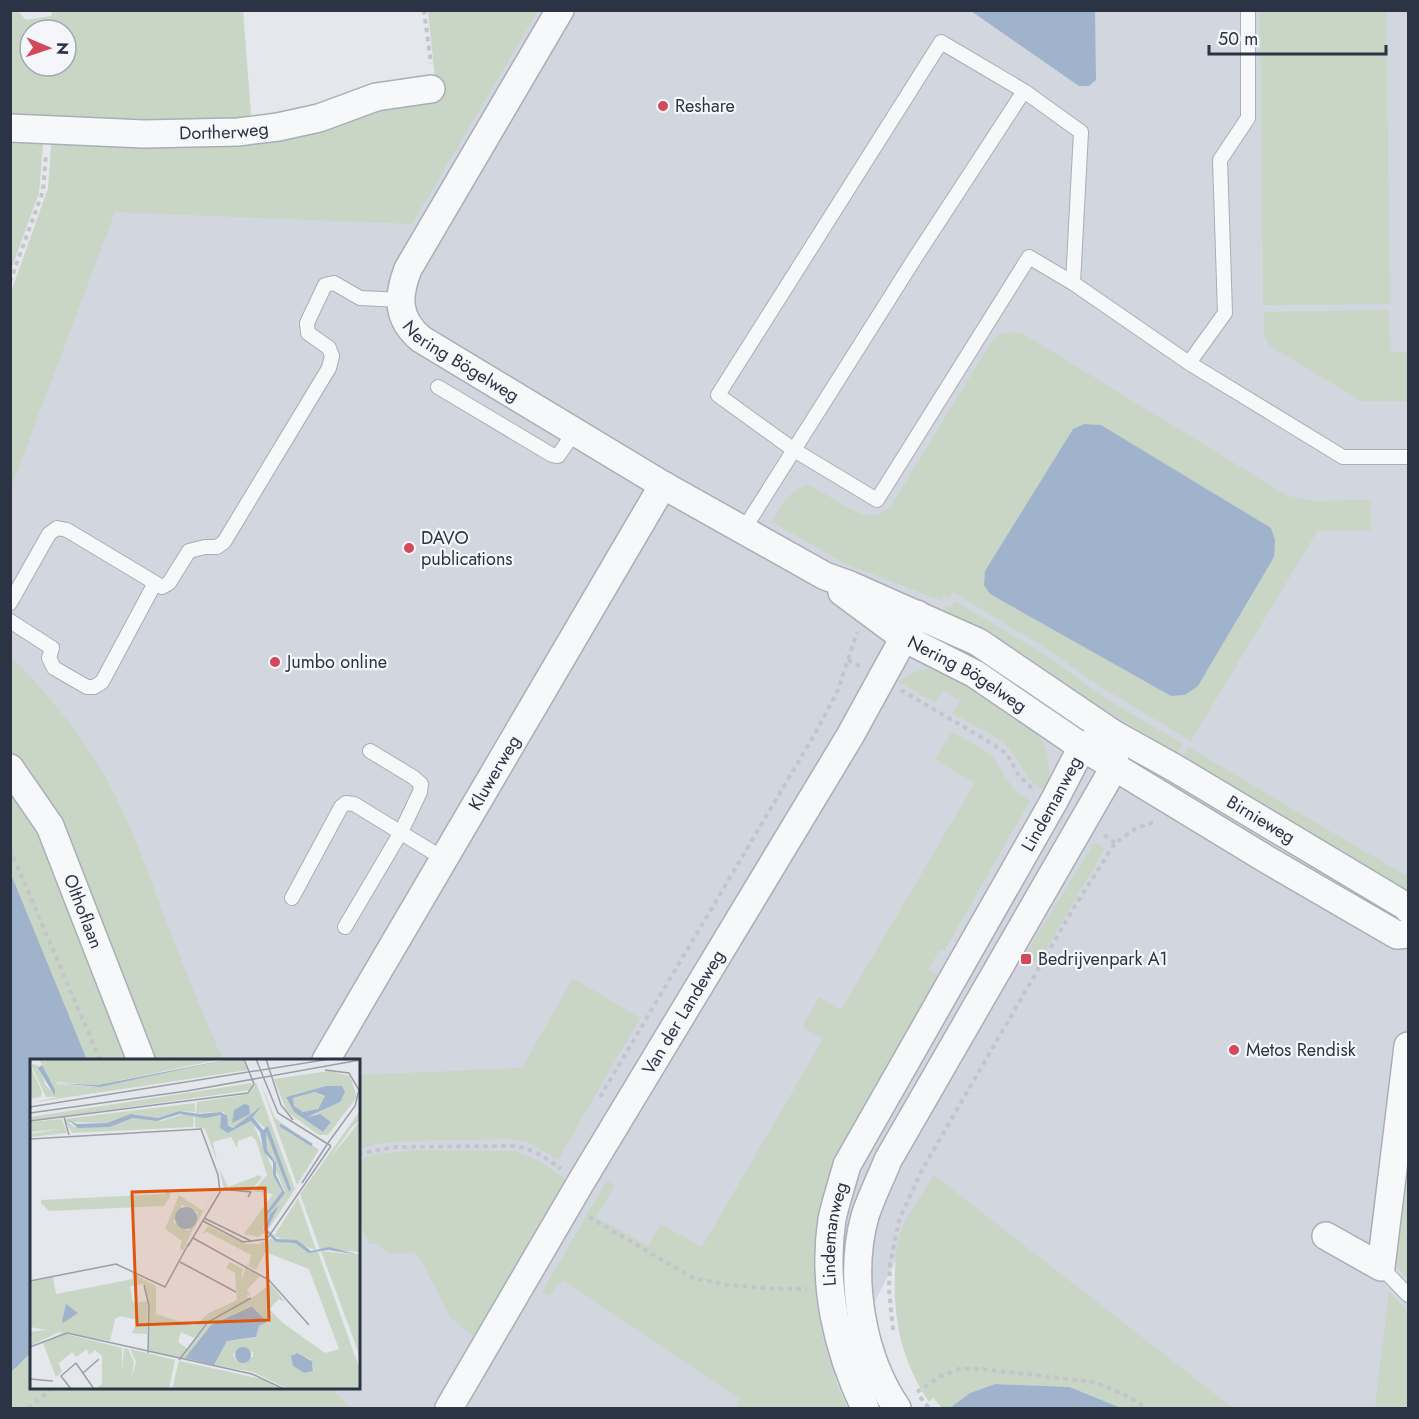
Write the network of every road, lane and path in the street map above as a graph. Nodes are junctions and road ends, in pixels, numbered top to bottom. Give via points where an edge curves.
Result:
1 (424, 10) edge
2 (560, 10) edge
3 (1248, 10) edge
4 (431, 88) joint
5 (1024, 91) junction
6 (10, 128) edge
7 (49, 130) junction
8 (10, 282) edge
9 (1073, 283) junction
10 (401, 300) junction
11 (1189, 363) junction
12 (438, 387) dead end
13 (575, 431) junction
14 (795, 450) junction
15 (1408, 456) edge
16 (663, 485) junction
17 (744, 530) junction
18 (825, 576) junction
19 (155, 583) junction
20 (10, 603) edge
21 (917, 614) junction
22 (10, 621) edge
23 (904, 638) junction
24 (848, 660) dead end
25 (882, 679) junction
26 (1112, 733) junction
27 (1082, 747) junction
28 (370, 751) dead end
29 (1115, 766) junction
30 (10, 768) edge
31 (1054, 801) junction
32 (1084, 821) junction
33 (400, 832) junction
34 (10, 849) edge
35 (444, 859) junction
36 (292, 898) dead end
37 (1408, 909) edge
38 (345, 927) dead end
39 (1408, 934) edge
40 (1408, 1046) edge
41 (100, 1059) edge
42 (141, 1059) edge
43 (327, 1059) edge
44 (595, 1107) dead end
45 (360, 1154) edge
46 (566, 1158) dead end
47 (567, 1204) junction
48 (1326, 1236) dead end
49 (1382, 1267) junction
50 (831, 1289) junction
51 (1408, 1294) edge
52 (893, 1334) dead end
53 (52, 1389) edge
54 (906, 1400) edge
55 (27, 1408) edge
56 (449, 1408) edge
57 (865, 1408) edge
58 (1147, 1408) edge

1 - 4 path
2 - 10 street, Nering Bögelweg via 408,269
3 - 11 lane via 1248,118 1220,160 1225,313
4 - 7 street, Dortherweg via 376,98 319,118 238,132
5 - 9 lane via 1080,132
5 - 14 lane
5 - 14 lane via 941,42 718,395
6 - 7 street, Dortherweg
7 - 8 path via 43,191
9 - 11 lane
9 - 14 lane via 1029,257 877,500
10 - 13 street, Nering Bögelweg via 408,326 421,339
10 - 19 lane via 360,298 334,283 325,285 307,323 308,333 330,348 329,368 225,542 217,548 189,551 169,583 162,587
11 - 15 lane via 1343,457
12 - 13 lane via 552,455 558,456
13 - 16 street, Nering Bögelweg
14 - 17 lane
16 - 17 street, Nering Bögelweg
16 - 35 street, Kluwerweg
17 - 18 street, Nering Bögelweg
18 - 21 street, Nering Bögelweg
18 - 23 street, Nering Bögelweg via 843,594
19 - 20 lane via 67,530 57,528 49,534
19 - 22 lane via 102,682 94,687 87,687 54,668 49,658 51,648
21 - 23 street, Van der Landeweg
21 - 26 street, Nering Bögelweg via 978,642
23 - 25 street, Van der Landeweg
23 - 27 street, Nering Bögelweg via 975,674
24 - 44 path, Van der Landeweg via 838,690 816,732
25 - 31 path via 991,743 1006,754 1026,783
25 - 47 street, Van der Landeweg
26 - 27 street, Lindemanweg
26 - 29 street
26 - 37 street, Birnieweg
27 - 29 street, Nering Bögelweg
27 - 31 street, Lindemanweg
28 - 33 lane via 421,784
29 - 32 street, Lindemanweg
29 - 39 street, Birnieweg via 1396,934
30 - 42 street, Olthoflaan via 50,826
31 - 50 street, Lindemanweg via 847,1165 832,1219
32 - 52 path via 1115,843 1073,909 906,1203 890,1265
32 - 54 street, Lindemanweg via 888,1160 865,1217 858,1264 863,1320 871,1354
33 - 35 lane
33 - 36 lane via 346,802
33 - 38 lane
34 - 41 path
35 - 43 street, Kluwerweg
40 - 49 street
45 - 46 path via 396,1148 514,1146 541,1155 560,1169
47 - 50 path via 693,1278 778,1289
47 - 56 street, Van der Landeweg
48 - 49 street
49 - 51 lane
50 - 57 street, Lindemanweg via 836,1329 850,1378
53 - 55 path
54 - 58 path via 941,1376 959,1369 982,1369 1094,1382

